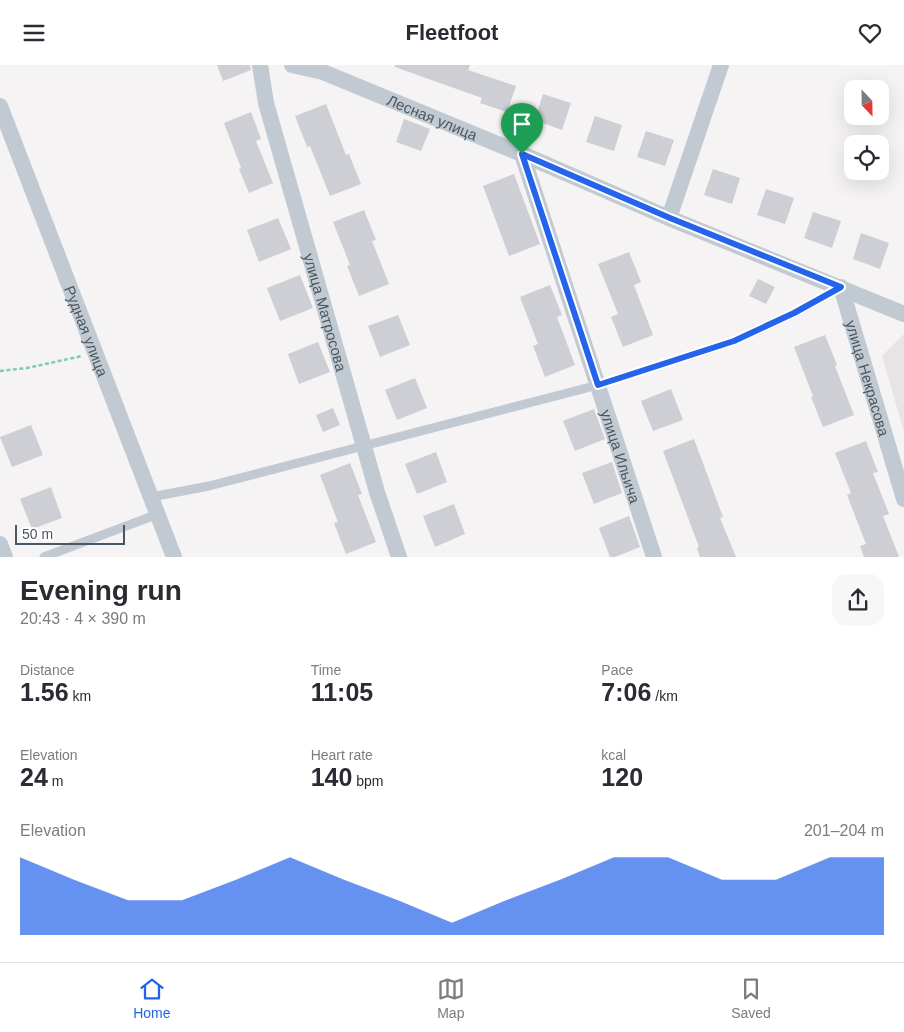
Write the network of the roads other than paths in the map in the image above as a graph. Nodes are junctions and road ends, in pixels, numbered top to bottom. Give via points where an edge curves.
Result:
1 (260, 65) edge
2 (292, 65) edge
3 (721, 65) edge
4 (0, 106) edge
5 (522, 154) junction
6 (670, 218) junction
7 (841, 287) junction
8 (904, 314) edge
9 (598, 385) junction
10 (364, 446) junction
11 (151, 497) junction
12 (904, 499) edge
13 (158, 514) junction
14 (0, 544) edge
15 (5, 557) edge
16 (44, 557) edge
17 (174, 557) edge
18 (399, 557) edge
19 (654, 557) edge

1 - 10 street, улица Матросова via 266,103
2 - 5 street, Лесная улица via 324,72
3 - 6 street
4 - 11 street, Рудная улица
5 - 6 street, Лесная улица
5 - 9 street, улица Ильича
6 - 7 street, Лесная улица
7 - 8 street, Лесная улица
7 - 9 lane via 734,341
7 - 12 street, улица Некрасова
9 - 10 lane
9 - 19 street, улица Ильича
10 - 11 lane via 209,486
10 - 18 street, улица Матросова
11 - 13 street, Рудная улица
13 - 16 lane
13 - 17 street, Рудная улица
14 - 15 street

